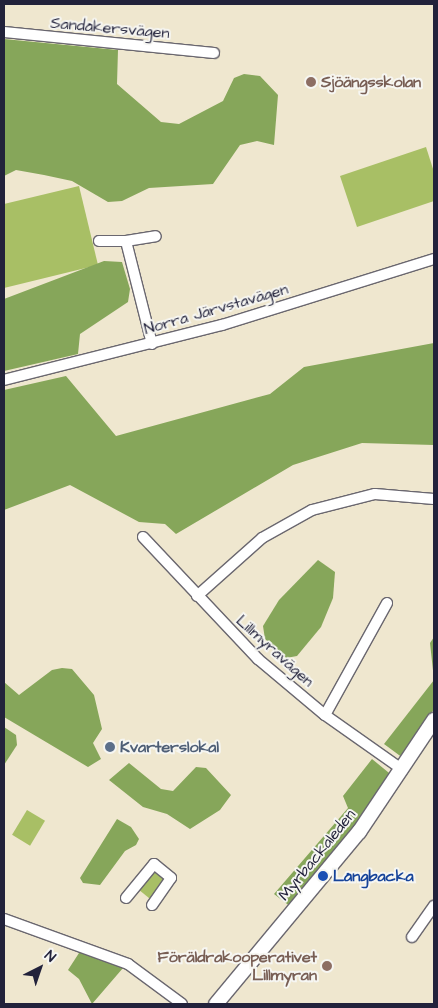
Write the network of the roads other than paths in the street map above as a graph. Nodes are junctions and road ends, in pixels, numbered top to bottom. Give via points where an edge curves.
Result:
1 (4, 32) edge
2 (214, 52) dead end
3 (156, 236) dead end
4 (99, 241) dead end
5 (126, 241) junction
6 (434, 259) edge
7 (152, 344) junction
8 (4, 380) edge
9 (434, 499) edge
10 (143, 537) dead end
11 (197, 596) junction
12 (388, 603) dead end
13 (325, 715) junction
14 (434, 720) edge
15 (403, 770) junction
16 (126, 898) dead end
17 (152, 905) dead end
18 (434, 906) edge
19 (4, 919) edge
20 (412, 937) dead end
21 (182, 1004) edge
22 (216, 1004) edge

1 - 2 street, Sandåkersvägen
3 - 5 street
4 - 5 street
5 - 7 street
6 - 7 street, Norra Järvstavägen
7 - 8 street, Norra Järvstavägen
9 - 11 street via 375,494 312,510 262,538
10 - 11 street, Lillmyravägen
11 - 13 street, Lillmyravägen via 258,659
12 - 13 street
13 - 15 street, Lillmyravägen
14 - 15 street, Myrbackaleden
15 - 22 street, Myrbackaleden via 359,832
16 - 17 street via 154,864 171,878
18 - 20 street
19 - 21 street via 128,964

